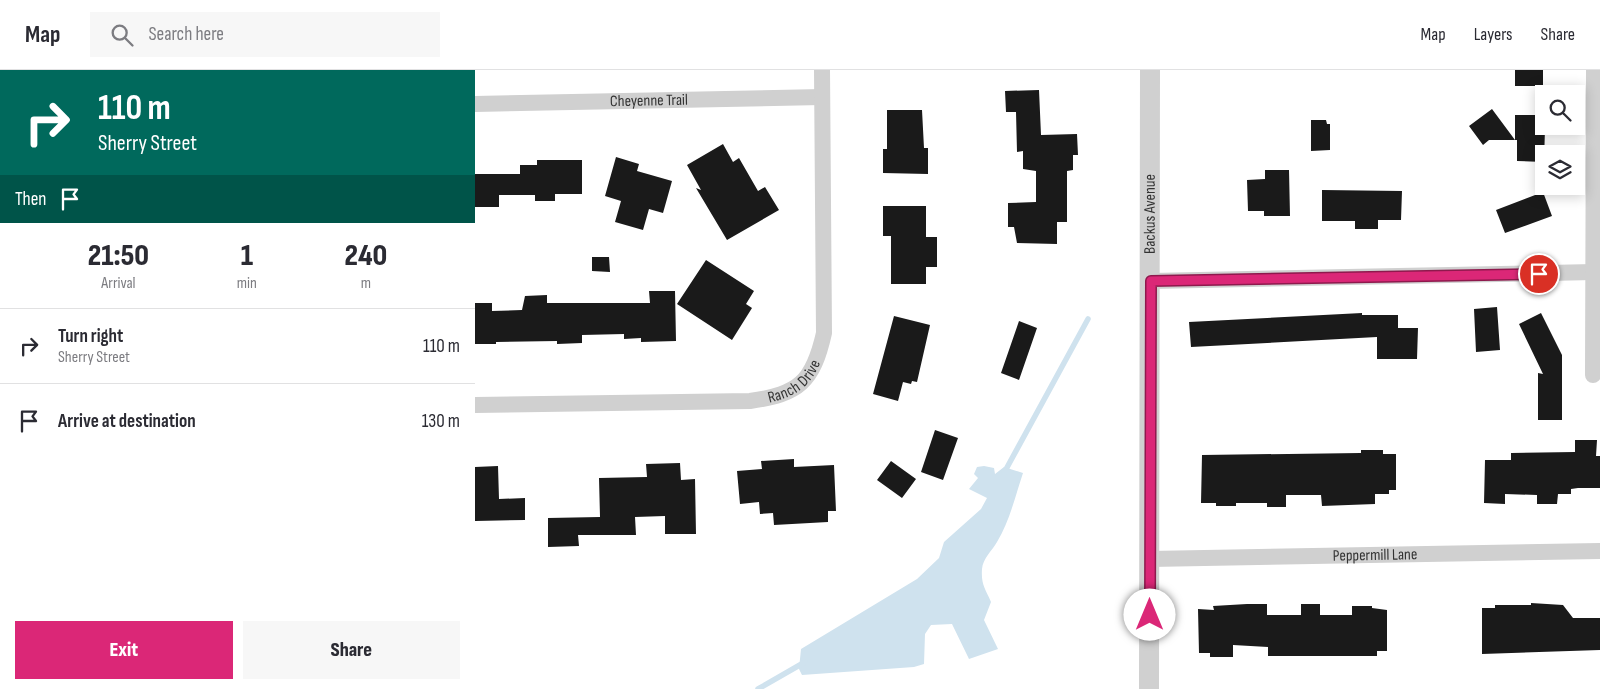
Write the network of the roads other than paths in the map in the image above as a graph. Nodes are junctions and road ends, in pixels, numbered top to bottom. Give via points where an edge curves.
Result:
1 (822, 70) edge
2 (1150, 70) edge
3 (1594, 70) edge
4 (822, 97) junction
5 (475, 104) edge
6 (1594, 272) junction
7 (1151, 281) junction
8 (1593, 375) dead end
9 (475, 405) edge
10 (1600, 551) edge
11 (1150, 559) junction
12 (1149, 689) edge

1 - 4 street, Ranch Drive
2 - 7 street, Backus Avenue
3 - 6 street
4 - 5 street, Cheyenne Trail
4 - 9 street, Ranch Drive via 825,333 818,361 803,381 779,397 750,401
6 - 7 street
6 - 8 street
7 - 11 street, Backus Avenue
10 - 11 street, Peppermill Lane
11 - 12 street, Backus Avenue

